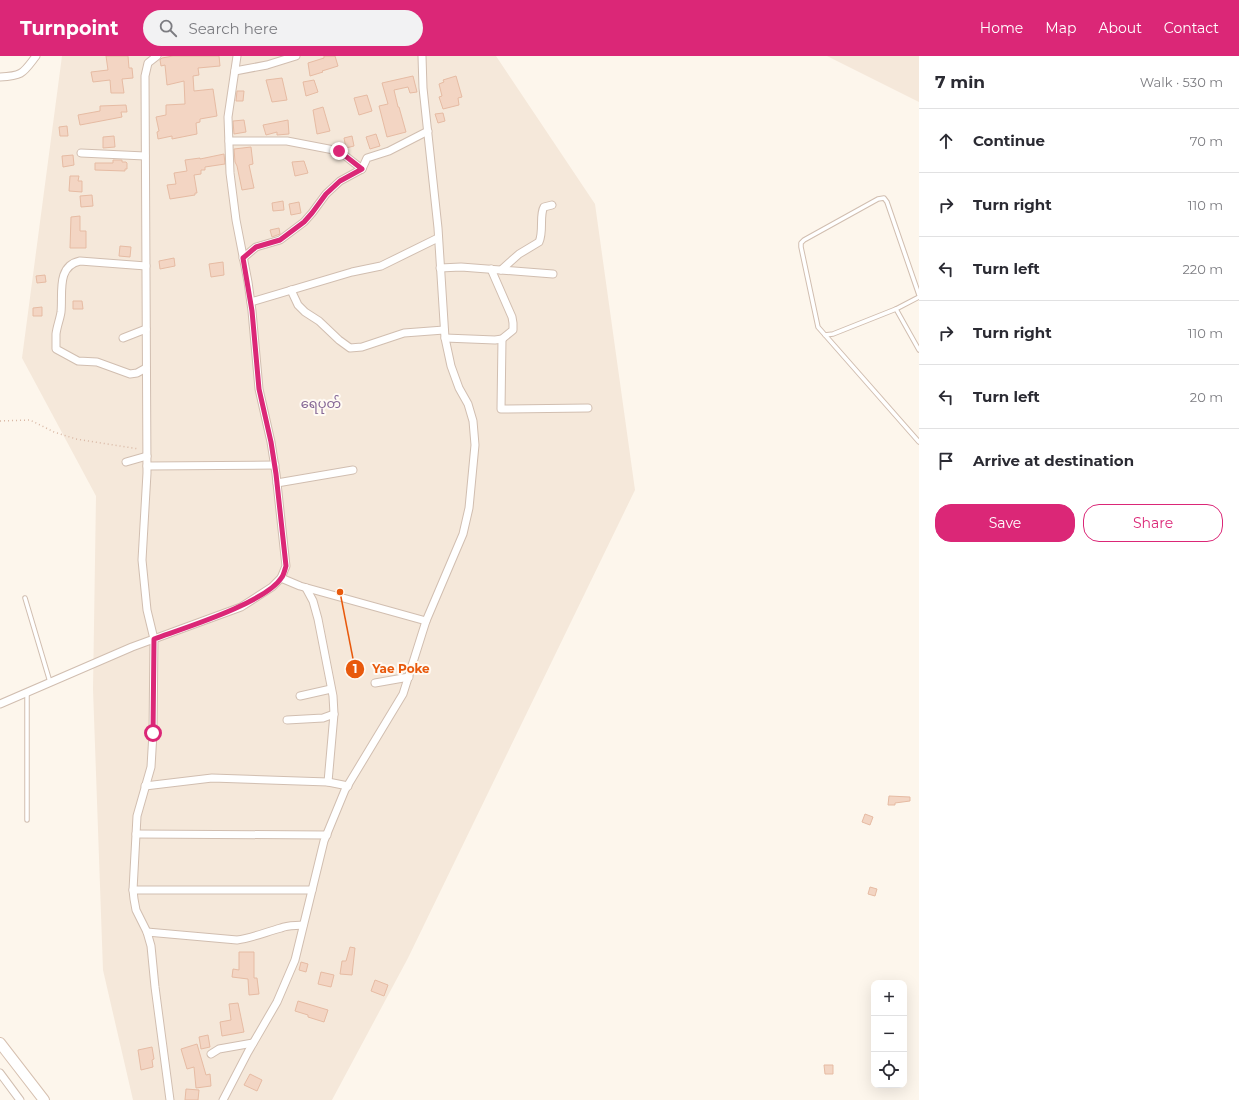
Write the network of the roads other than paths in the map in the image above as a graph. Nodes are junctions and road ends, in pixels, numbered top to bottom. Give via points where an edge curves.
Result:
1 (36, 56) edge
2 (156, 56) edge
3 (237, 56) edge
4 (296, 56) edge
5 (422, 56) edge
6 (235, 71) junction
7 (0, 77) edge
8 (428, 131) junction
9 (229, 141) junction
10 (81, 153) dead end
11 (145, 156) junction
12 (362, 169) junction
13 (552, 205) dead end
14 (438, 238) junction
15 (243, 258) junction
16 (146, 266) junction
17 (440, 268) junction
18 (491, 269) junction
19 (501, 270) junction
20 (553, 274) dead end
21 (291, 290) junction
22 (919, 296) edge
23 (251, 302) junction
24 (896, 309) junction
25 (146, 329) junction
26 (444, 330) junction
27 (825, 334) junction
28 (123, 338) dead end
29 (445, 338) junction
30 (502, 339) junction
31 (919, 350) edge
32 (146, 368) junction
33 (588, 408) dead end
34 (919, 442) edge
35 (147, 453) junction
36 (126, 462) dead end
37 (275, 465) junction
38 (147, 466) junction
39 (354, 470) dead end
40 (277, 483) junction
41 (281, 578) junction
42 (306, 588) junction
43 (25, 598) dead end
44 (426, 621) junction
45 (154, 639) junction
46 (409, 677) junction
47 (50, 682) junction
48 (375, 683) dead end
49 (331, 688) junction
50 (27, 692) junction
51 (300, 696) dead end
52 (0, 704) edge
53 (334, 714) junction
54 (287, 720) dead end
55 (328, 782) junction
56 (145, 786) junction
57 (348, 786) junction
58 (27, 820) dead end
59 (136, 834) junction
60 (327, 835) junction
61 (134, 890) junction
62 (312, 890) junction
63 (303, 925) junction
64 (147, 932) junction
65 (0, 1043) edge
66 (253, 1043) junction
67 (211, 1054) dead end
68 (0, 1073) edge
69 (20, 1100) edge
70 (44, 1100) edge
71 (170, 1100) edge
72 (223, 1100) edge

1 - 7 street via 17,76
2 - 11 street via 148,63 145,76
3 - 6 street
4 - 6 street
5 - 8 street
6 - 9 street via 228,117
8 - 12 street via 389,151 367,158
8 - 14 street
9 - 12 street via 288,141 332,149 339,151
9 - 15 street via 230,173
10 - 11 street
11 - 16 street
12 - 15 street via 340,181 326,194 308,218 280,240 256,247
13 - 19 street via 544,207 541,211 542,231 539,242 519,254
14 - 17 street
14 - 21 street via 381,266
15 - 23 street
16 - 25 street
16 - 32 street via 73,262 61,285 61,312 56,333 56,349 78,361 96,362 130,374
17 - 18 street
17 - 26 street
18 - 19 street
18 - 30 street via 514,323 513,330
19 - 20 street
21 - 23 street
21 - 26 street via 305,312 350,348 362,347 404,333
22 - 24 lane
22 - 27 lane via 887,202 881,198 801,243 818,327
23 - 37 street via 259,389
24 - 27 lane via 833,334
24 - 31 lane
25 - 28 street
25 - 32 street
26 - 29 street
27 - 34 lane
29 - 30 street
29 - 44 street via 451,366 468,404 475,445 469,508 463,534
30 - 33 street via 501,409
32 - 35 street
35 - 36 street
35 - 38 street
37 - 38 street
37 - 40 street
38 - 45 street via 142,560 147,610
39 - 40 street
40 - 41 street via 286,566
41 - 42 street
41 - 45 street via 267,591 241,607
42 - 44 street
42 - 49 street via 318,619
43 - 47 lane
44 - 46 street
45 - 47 street
45 - 56 street via 151,767
46 - 48 street
46 - 57 street via 403,694
47 - 50 street
49 - 51 street
49 - 53 street
50 - 52 street
50 - 58 lane
53 - 54 street via 322,718
53 - 55 street
55 - 56 street via 212,778
55 - 57 street
56 - 59 street via 137,816
57 - 60 street
59 - 60 street
59 - 61 street
60 - 62 street
61 - 62 street
61 - 64 street via 136,910
62 - 63 street
63 - 64 street via 282,927 237,940
63 - 66 street via 292,967 277,1002
64 - 71 street via 152,946
65 - 70 street
66 - 67 street via 219,1049
66 - 72 street
68 - 69 street

